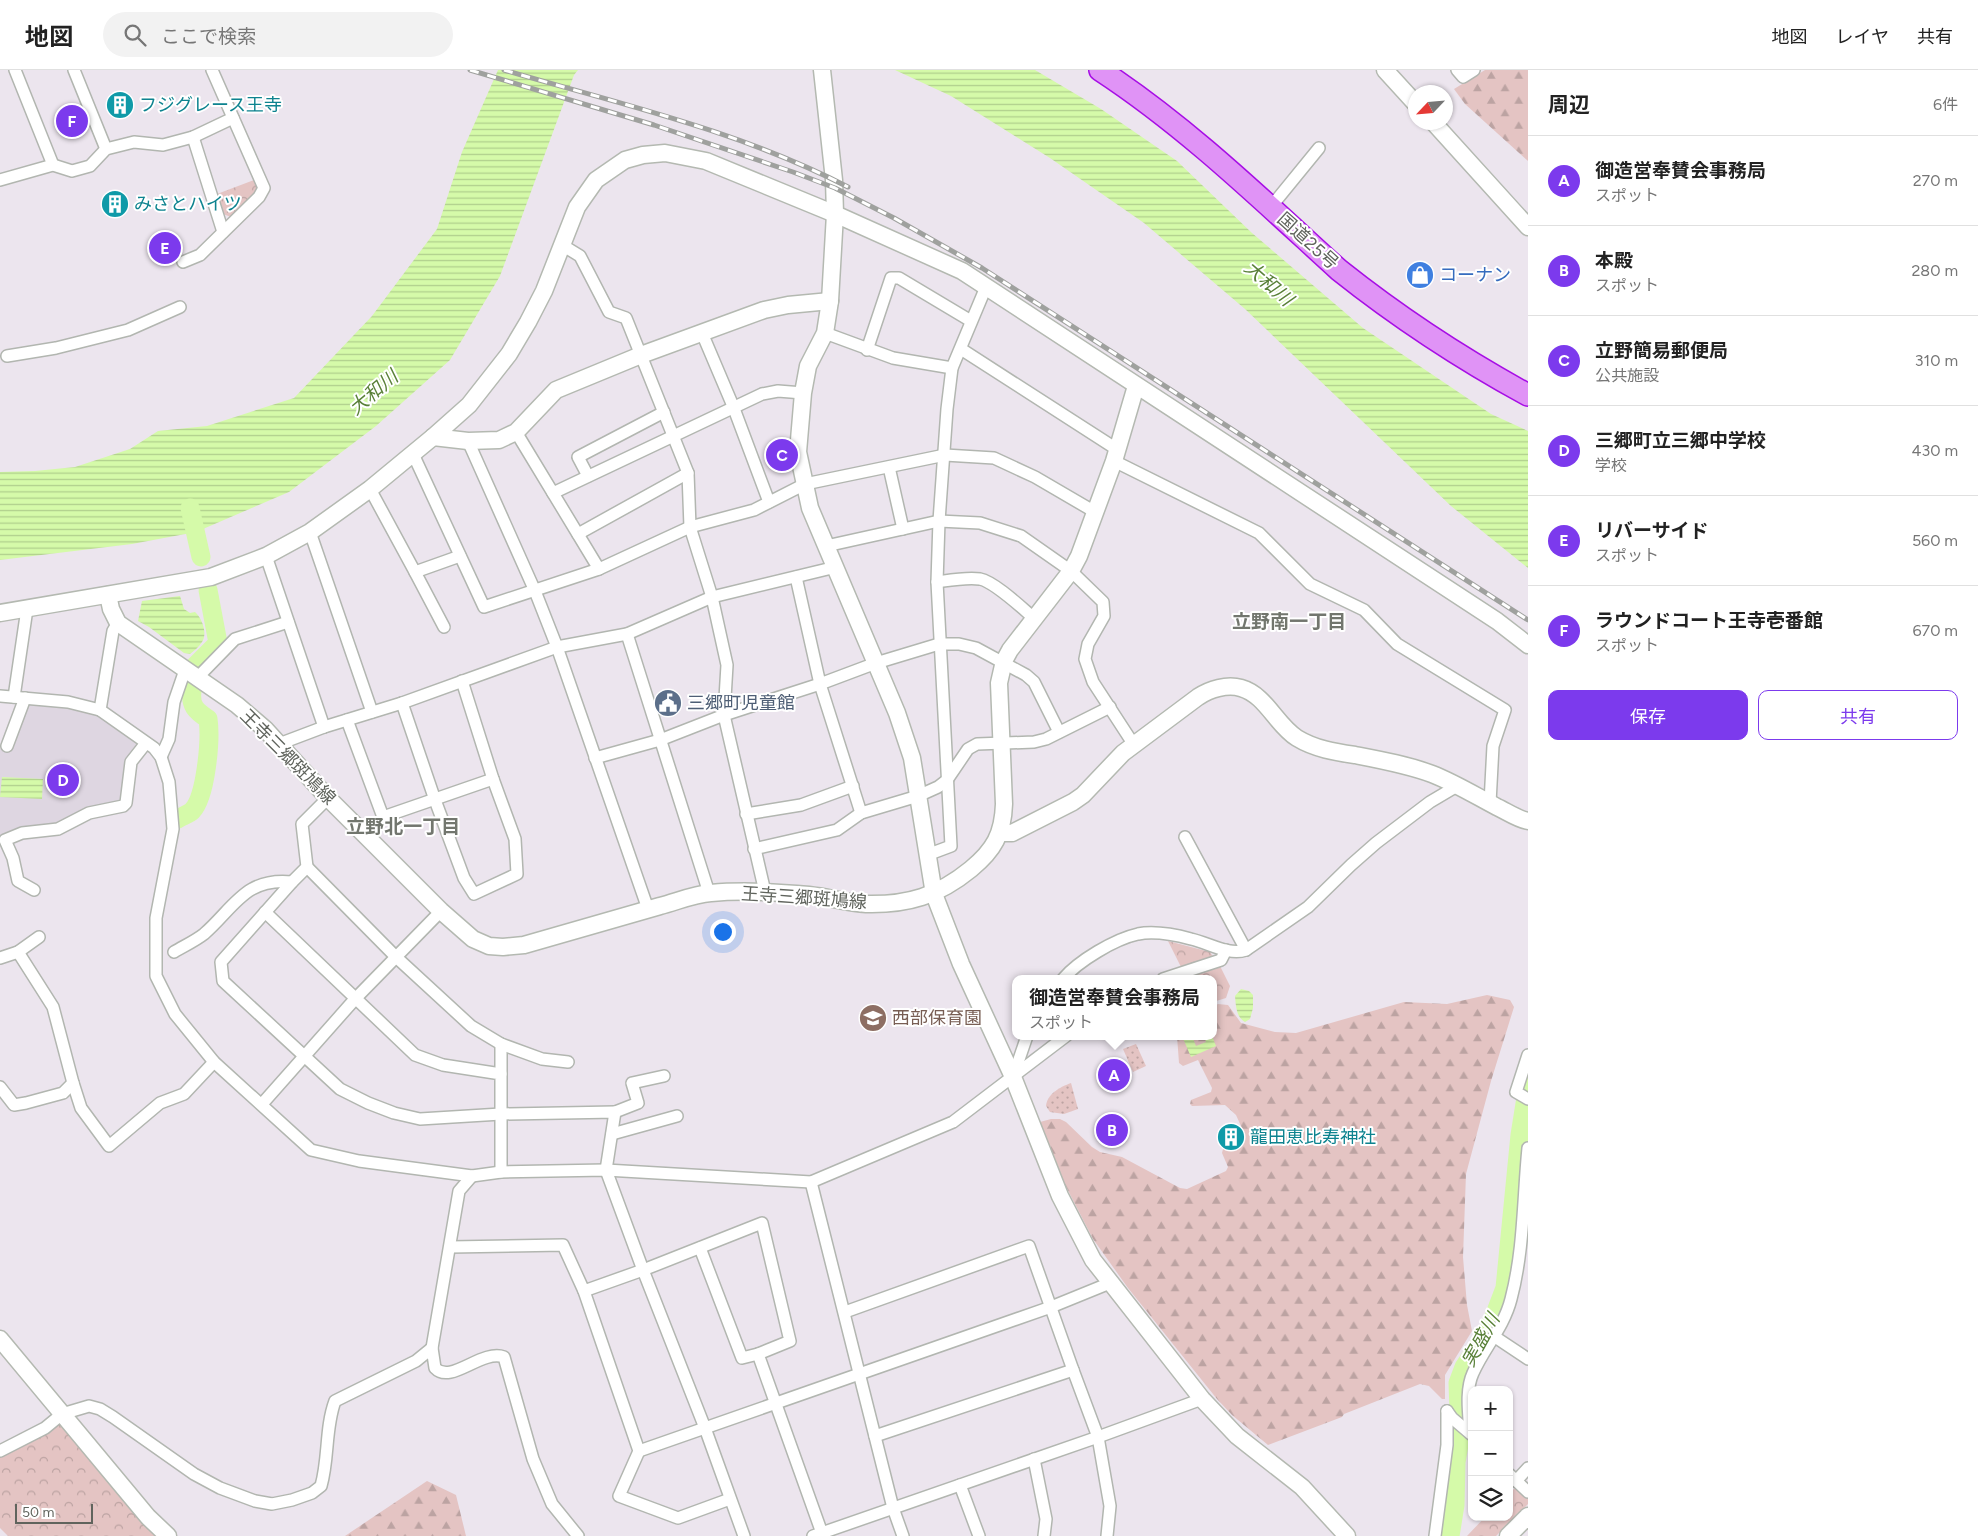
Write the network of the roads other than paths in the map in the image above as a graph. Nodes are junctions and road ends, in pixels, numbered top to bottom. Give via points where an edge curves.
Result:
1 (16, 70) edge
2 (74, 70) edge
3 (212, 70) edge
4 (1100, 70) edge
5 (1386, 70) edge
6 (1457, 70) edge
7 (1474, 70) edge
8 (823, 75) edge
9 (1408, 95) edge
10 (233, 118) junction
11 (1440, 130) edge
12 (193, 137) junction
13 (1320, 148) dead end
14 (106, 149) junction
15 (53, 165) junction
16 (0, 180) edge
17 (1270, 208) junction
18 (835, 214) junction
19 (1528, 227) edge
20 (223, 232) junction
21 (562, 245) junction
22 (183, 262) dead end
23 (986, 287) junction
24 (830, 300) junction
25 (180, 307) dead end
26 (971, 321) junction
27 (702, 333) junction
28 (825, 333) junction
29 (961, 349) junction
30 (867, 350) junction
31 (642, 355) junction
32 (3, 356) edge
33 (50, 360) dead end
34 (952, 368) junction
35 (1136, 386) junction
36 (803, 393) junction
37 (1528, 395) edge
38 (733, 406) junction
39 (664, 412) junction
40 (516, 432) junction
41 (674, 436) junction
42 (433, 437) junction
43 (468, 441) junction
44 (413, 454) junction
45 (944, 455) junction
46 (1116, 455) junction
47 (889, 467) junction
48 (688, 473) junction
49 (588, 476) junction
50 (804, 484) junction
51 (370, 489) junction
52 (553, 492) junction
53 (769, 502) junction
54 (1095, 512) junction
55 (939, 521) junction
56 (690, 527) junction
57 (903, 529) junction
58 (310, 532) junction
59 (578, 534) junction
60 (826, 546) junction
61 (266, 556) junction
62 (460, 556) junction
63 (836, 567) junction
64 (599, 569) junction
65 (1071, 571) junction
66 (415, 572) junction
67 (796, 576) junction
68 (937, 582) junction
69 (535, 592) junction
70 (108, 595) junction
71 (712, 597) junction
72 (27, 609) junction
73 (0, 613) edge
74 (1035, 619) junction
75 (118, 622) junction
76 (288, 622) junction
77 (444, 627) dead end
78 (627, 634) junction
79 (939, 644) junction
80 (1528, 645) edge
81 (557, 646) junction
82 (1004, 661) junction
83 (876, 663) junction
84 (191, 674) junction
85 (462, 681) junction
86 (820, 684) junction
87 (0, 696) edge
88 (20, 697) junction
89 (402, 703) junction
90 (1110, 707) junction
91 (100, 710) junction
92 (372, 712) junction
93 (724, 715) junction
94 (346, 720) junction
95 (324, 727) junction
96 (1059, 732) junction
97 (660, 740) junction
98 (1000, 742) junction
99 (146, 743) junction
100 (279, 744) junction
101 (1134, 744) junction
102 (7, 746) dead end
103 (161, 757) junction
104 (595, 758) junction
105 (493, 779) junction
106 (947, 780) junction
107 (852, 786) junction
108 (1457, 786) junction
109 (918, 796) junction
110 (328, 798) junction
111 (434, 800) junction
112 (1490, 803) junction
113 (861, 813) junction
114 (746, 814) junction
115 (1528, 820) edge
116 (1000, 833) junction
117 (1185, 837) dead end
118 (754, 849) junction
119 (927, 855) junction
120 (307, 867) junction
121 (292, 882) junction
122 (34, 890) dead end
123 (765, 892) junction
124 (709, 893) junction
125 (934, 894) junction
126 (441, 910) junction
127 (648, 910) junction
128 (265, 912) junction
129 (39, 937) dead end
130 (1226, 950) junction
131 (1246, 950) junction
132 (18, 952) junction
133 (174, 952) dead end
134 (396, 957) junction
135 (0, 958) edge
136 (1066, 975) edge
137 (1175, 975) edge
138 (355, 1000) junction
139 (1026, 1040) edge
140 (1061, 1040) edge
141 (501, 1044) junction
142 (1528, 1055) edge
143 (305, 1056) junction
144 (214, 1062) junction
145 (568, 1062) dead end
146 (501, 1074) junction
147 (664, 1076) dead end
148 (1012, 1077) junction
149 (72, 1083) junction
150 (0, 1087) edge
151 (1528, 1099) edge
152 (262, 1104) junction
153 (615, 1112) junction
154 (501, 1114) junction
155 (677, 1116) dead end
156 (612, 1134) junction
157 (1528, 1148) edge
158 (606, 1170) junction
159 (500, 1172) junction
160 (472, 1176) junction
161 (810, 1182) junction
162 (1526, 1187) edge
163 (450, 1247) junction
164 (700, 1248) junction
165 (643, 1270) junction
166 (1523, 1272) edge
167 (1110, 1283) junction
168 (584, 1291) junction
169 (1051, 1307) junction
170 (844, 1312) junction
171 (1495, 1337) junction
172 (0, 1339) edge
173 (432, 1348) junction
174 (758, 1354) junction
175 (1528, 1359) edge
176 (1073, 1370) junction
177 (860, 1374) junction
178 (1202, 1399) junction
179 (774, 1404) junction
180 (62, 1414) junction
181 (706, 1428) junction
182 (1468, 1431) edge
183 (1469, 1431) edge
184 (875, 1436) junction
185 (1098, 1437) junction
186 (639, 1451) junction
187 (0, 1452) edge
188 (1034, 1459) junction
189 (1528, 1468) edge
190 (1513, 1477) edge
191 (960, 1485) junction
192 (1528, 1492) edge
193 (730, 1499) junction
194 (893, 1508) junction
195 (1528, 1516) edge
196 (819, 1535) edge
197 (168, 1536) edge
198 (578, 1536) edge
199 (744, 1536) edge
200 (903, 1536) edge
201 (979, 1536) edge
202 (1044, 1536) edge
203 (1106, 1536) edge
204 (1347, 1536) edge
205 (1435, 1536) edge
206 (1508, 1536) edge

1 - 15 street
2 - 14 street
3 - 10 street
4 - 17 highway, 国道25号 via 1192,138
5 - 9 street
6 - 7 street via 1463,76
8 - 18 street
10 - 12 street
10 - 20 street via 264,188
11 - 19 street
12 - 14 street via 163,145 134,142
12 - 20 street
13 - 17 street
14 - 15 street via 90,166 72,171
15 - 16 street
17 - 37 highway, 国道25号 via 1339,270 1383,303
18 - 21 street via 706,161 665,153 643,155 625,160 596,180 577,207
18 - 23 street via 962,271
18 - 24 street
20 - 22 street via 200,255
21 - 31 street via 580,256 609,312 626,318
21 - 42 street via 544,291 509,354 468,405
23 - 26 street
23 - 35 street
24 - 27 street via 764,310
24 - 28 street
25 - 32 street via 128,330 56,348
26 - 29 street
26 - 30 street via 899,278 891,278
27 - 31 street
27 - 38 street
28 - 30 street
28 - 36 street via 808,366
29 - 34 street
29 - 46 street
30 - 34 street
31 - 39 street
31 - 40 street via 556,390
32 - 33 street via 50,356
34 - 45 street
35 - 46 street
35 - 80 street via 1497,621
36 - 38 street via 778,391
36 - 50 street via 798,452
38 - 41 street
38 - 53 street
39 - 41 street
39 - 49 street via 578,457
40 - 43 street via 499,440
40 - 52 street
41 - 48 street
41 - 49 street
42 - 43 street
42 - 44 street
43 - 69 street
44 - 51 street
44 - 62 street
45 - 47 street
45 - 54 street via 994,458 1035,477
45 - 55 street
46 - 54 street
46 - 112 street via 1259,533 1310,584 1364,610 1397,644 1505,710 1493,746
47 - 50 street
47 - 57 street
48 - 56 street
48 - 59 street
49 - 52 street
50 - 53 street
50 - 60 street
51 - 58 street
51 - 66 street
52 - 59 street
53 - 56 street via 754,510
54 - 65 street
55 - 57 street
55 - 65 street via 980,523 1021,536
55 - 68 street
56 - 64 street
56 - 71 street
57 - 60 street
58 - 61 street
58 - 92 street
59 - 64 street
60 - 63 street
61 - 70 street via 211,576
61 - 76 street
62 - 66 street
62 - 69 street via 484,607
63 - 67 street
63 - 83 street
64 - 69 street
65 - 74 street
65 - 90 street via 1103,602 1104,616 1088,644 1085,659 1093,682
66 - 77 street
67 - 71 street
67 - 86 street
68 - 74 street via 981,580 991,584
68 - 79 street
69 - 81 street
70 - 72 street
70 - 75 street
71 - 78 street
71 - 93 street via 727,665
72 - 73 street
72 - 88 street
74 - 82 street
75 - 84 street, 王寺三郷斑鳩線
75 - 91 street via 113,631
76 - 84 street via 235,639
76 - 95 street
78 - 81 street
78 - 97 street
79 - 82 street via 968,646
79 - 83 street
79 - 106 street
81 - 85 street
81 - 104 street
82 - 96 street via 1034,682
82 - 98 street via 999,683
83 - 86 street
83 - 109 street via 912,758
84 - 100 street, 王寺三郷斑鳩線 via 237,705
84 - 103 street via 174,702 169,738
85 - 89 street
85 - 105 street
86 - 93 street
86 - 107 street
87 - 88 street
88 - 91 street via 68,702
88 - 102 street
89 - 92 street
89 - 111 street
90 - 96 street
90 - 101 street
91 - 99 street
92 - 94 street
93 - 97 street
93 - 114 street
94 - 95 street
94 - 111 street via 383,818
95 - 100 street
96 - 98 street via 1034,742
97 - 104 street
97 - 124 street
98 - 106 street via 978,744 968,749
98 - 116 street via 1004,804
99 - 103 street
99 - 122 street via 131,762 123,806 89,813 58,829 22,833 5,840 18,881
100 - 110 street, 王寺三郷斑鳩線
101 - 108 street via 1207,691 1227,686 1240,687 1265,704 1278,722 1296,738 1310,745 1393,762
101 - 116 street via 1073,802 1012,833
103 - 144 street via 169,782 173,829 156,918 156,976 175,1014
104 - 127 street
105 - 111 street
105 - 111 street via 515,839 517,874 474,894 464,878
106 - 109 street
106 - 119 street via 951,846
107 - 113 street
107 - 114 street via 801,805
108 - 112 street
108 - 131 street via 1430,802 1376,844 1308,907
109 - 113 street
109 - 119 street
110 - 120 street via 302,824
110 - 126 street, 王寺三郷斑鳩線
112 - 115 street
113 - 118 street via 837,830
114 - 118 street
116 - 125 street, 王寺三郷斑鳩線 via 982,860
117 - 131 street
118 - 123 street
119 - 125 street
120 - 121 street
120 - 134 street
121 - 128 street
121 - 133 street via 274,880 248,890 203,934
123 - 124 street, 王寺三郷斑鳩線
123 - 125 street, 王寺三郷斑鳩線 via 864,904 917,900
124 - 127 street, 王寺三郷斑鳩線
125 - 148 street via 961,964
126 - 127 street, 王寺三郷斑鳩線 via 473,939 489,946 503,947 524,945
126 - 134 street
128 - 138 street
128 - 143 street via 222,962 223,981
129 - 132 street
130 - 131 street via 1237,953
130 - 136 street via 1190,939 1140,934 1124,938
130 - 137 street via 1221,960
132 - 135 street
132 - 149 street via 53,1007
134 - 138 street
134 - 141 street via 471,1026
138 - 143 street
138 - 146 street via 415,1055 443,1065
139 - 148 street
140 - 148 street
141 - 145 street via 542,1058
141 - 146 street
142 - 151 street via 1516,1092
143 - 152 street
143 - 154 street via 340,1089 394,1113 420,1119
144 - 149 street via 184,1094 160,1103 109,1146 81,1108
144 - 152 street
146 - 154 street
147 - 153 street via 632,1083 638,1103
148 - 161 street via 953,1122
148 - 167 street via 1060,1196 1093,1260
149 - 150 street via 63,1094 26,1104 14,1104
152 - 160 street via 311,1150 360,1161
153 - 154 street
153 - 156 street
154 - 159 street
155 - 156 street
156 - 158 street
157 - 162 street
158 - 159 street
158 - 161 street
158 - 165 street
159 - 160 street
160 - 163 street via 459,1191
161 - 170 street
162 - 166 street
163 - 168 street via 563,1245
163 - 173 street
164 - 165 street
164 - 174 street via 742,1358
164 - 174 street via 762,1223 790,1341
165 - 168 street
165 - 181 street
166 - 171 street
167 - 169 street
167 - 178 street
168 - 186 street
169 - 170 street via 1029,1246
169 - 176 street
169 - 177 street
170 - 177 street
171 - 175 street
171 - 183 street via 1472,1374 1468,1399
172 - 180 street
173 - 180 street via 416,1361 335,1401 330,1414 321,1486 312,1493 272,1504 220,1488 194,1474 100,1409 89,1406
173 - 198 street via 435,1368 445,1374 482,1358 504,1357 533,1459 552,1504
174 - 179 street
176 - 184 street
176 - 185 street
177 - 179 street
177 - 184 street
178 - 185 street
178 - 204 street via 1237,1436 1302,1487
179 - 181 street
179 - 196 street
180 - 187 street via 45,1428
180 - 197 street via 148,1517
181 - 186 street
181 - 193 street
182 - 205 street via 1448,1411 1447,1445
184 - 194 street
185 - 188 street
185 - 203 street via 1110,1506
186 - 193 street via 619,1496 678,1518
188 - 191 street
188 - 202 street via 1046,1519
189 - 190 street
190 - 192 street
191 - 194 street
191 - 201 street
193 - 199 street
194 - 196 street
194 - 200 street
195 - 206 street

